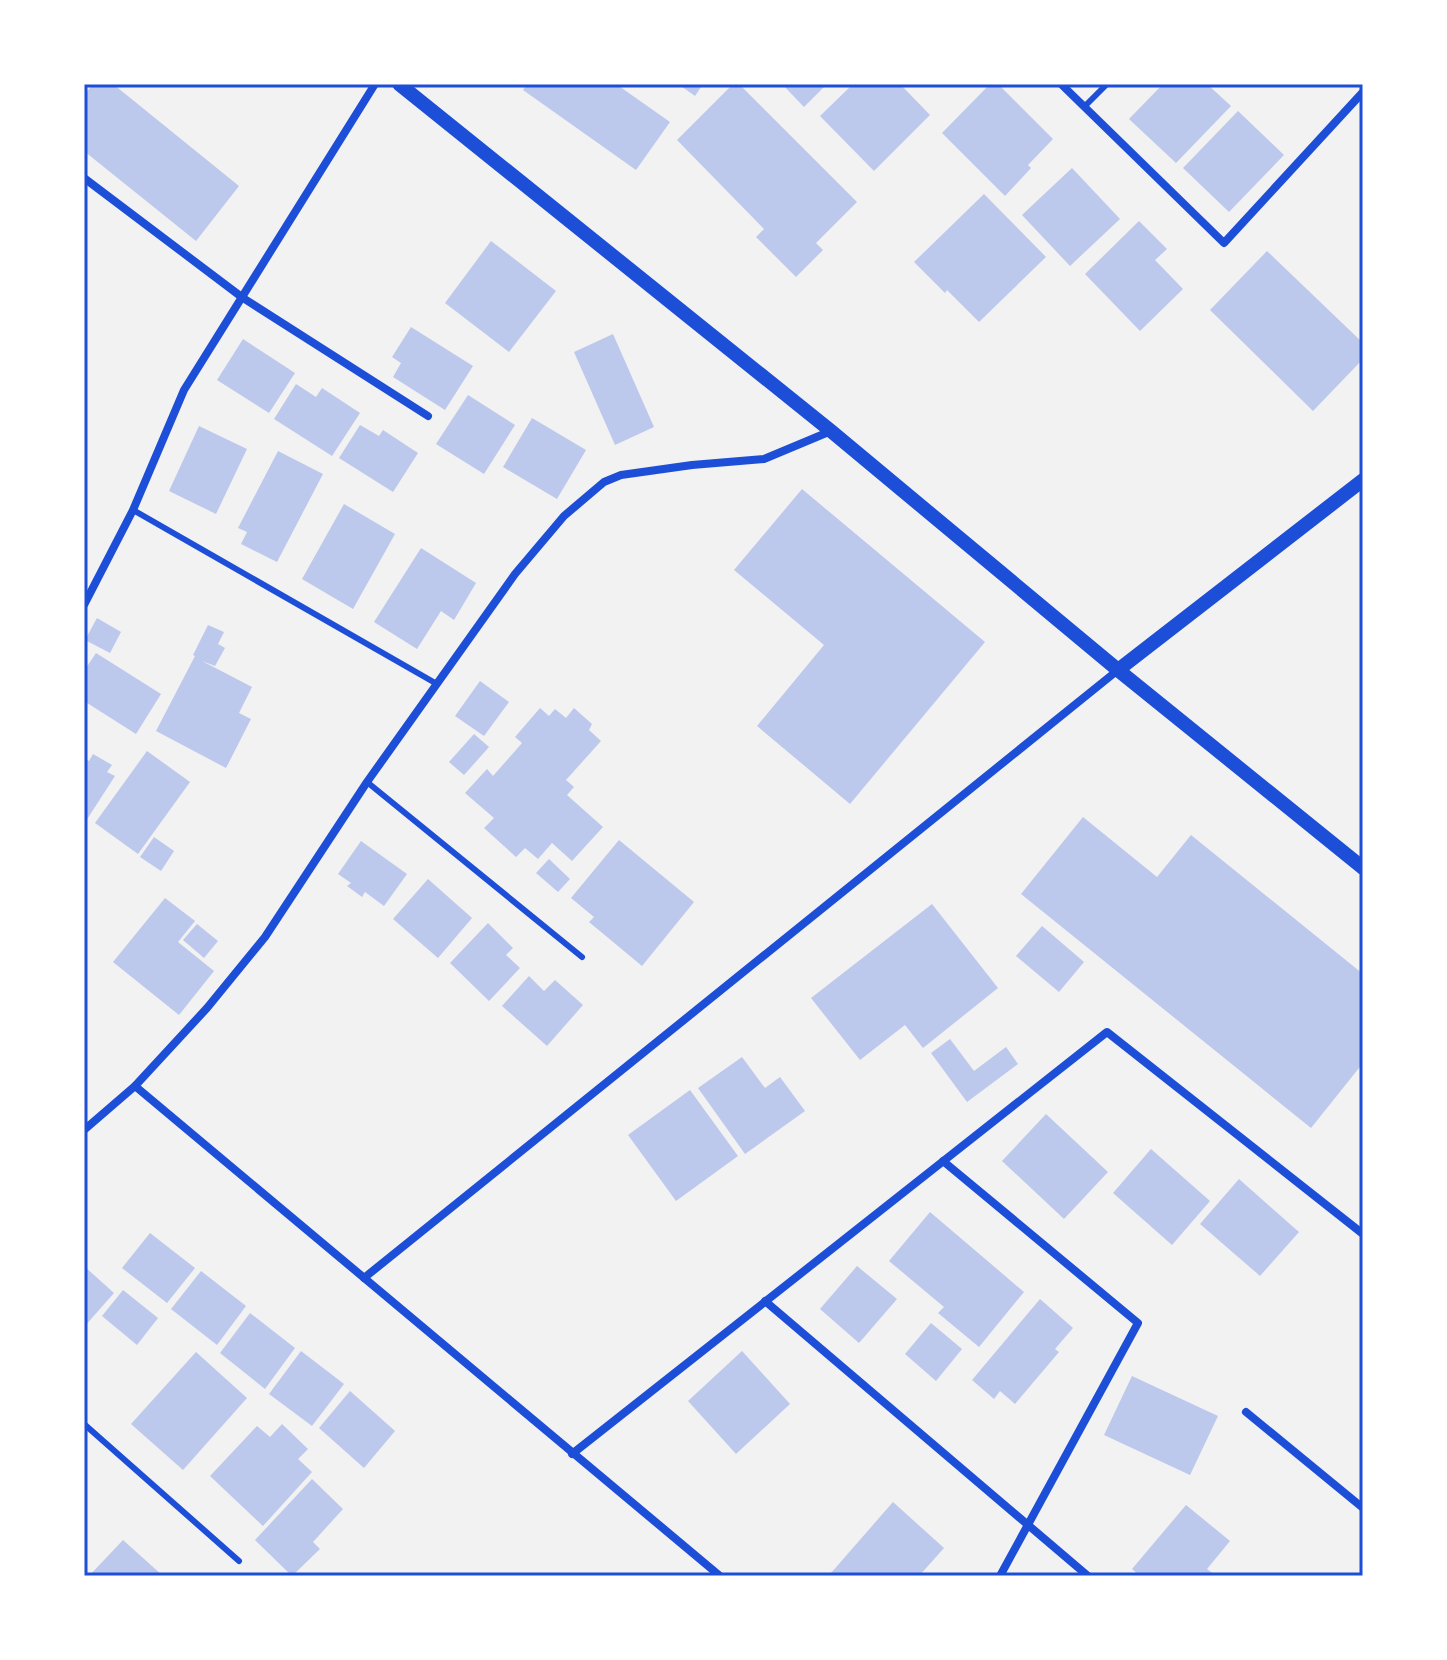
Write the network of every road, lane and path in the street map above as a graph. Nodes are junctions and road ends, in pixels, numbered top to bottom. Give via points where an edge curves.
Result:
1 (375, 84) edge
2 (399, 84) edge
3 (1061, 84) edge
4 (1107, 84) edge
5 (1363, 92) edge
6 (1084, 107) junction
7 (84, 178) edge
8 (243, 298) junction
9 (428, 416) dead end
10 (831, 431) junction
11 (1363, 480) edge
12 (133, 510) junction
13 (84, 605) edge
14 (1118, 670) junction
15 (437, 684) junction
16 (367, 782) junction
17 (1363, 868) edge
18 (582, 957) dead end
19 (135, 1086) junction
20 (84, 1130) edge
21 (943, 1161) junction
22 (1363, 1234) edge
23 (364, 1278) junction
24 (765, 1301) junction
25 (1246, 1412) dead end
26 (84, 1424) edge
27 (572, 1454) junction
28 (1363, 1508) edge
29 (1027, 1524) junction
30 (239, 1561) dead end
31 (720, 1576) edge
32 (1000, 1576) edge
33 (1088, 1576) edge

1 - 8 street
2 - 10 street
3 - 6 street
4 - 6 lane
5 - 6 street via 1224,243
7 - 8 street
8 - 9 street
8 - 12 street via 184,390
10 - 14 street
10 - 15 street via 764,459 621,475 604,482 564,516 515,574
11 - 14 street
12 - 13 street
12 - 15 lane
14 - 17 street
14 - 23 street
15 - 16 street
16 - 18 lane
16 - 19 street via 265,937
19 - 20 street
19 - 23 street
21 - 22 street via 1107,1032
21 - 24 street
21 - 29 street via 1138,1323
23 - 27 street
24 - 27 street
24 - 29 street
25 - 28 street
26 - 30 lane
27 - 31 street
29 - 32 street
29 - 33 street

